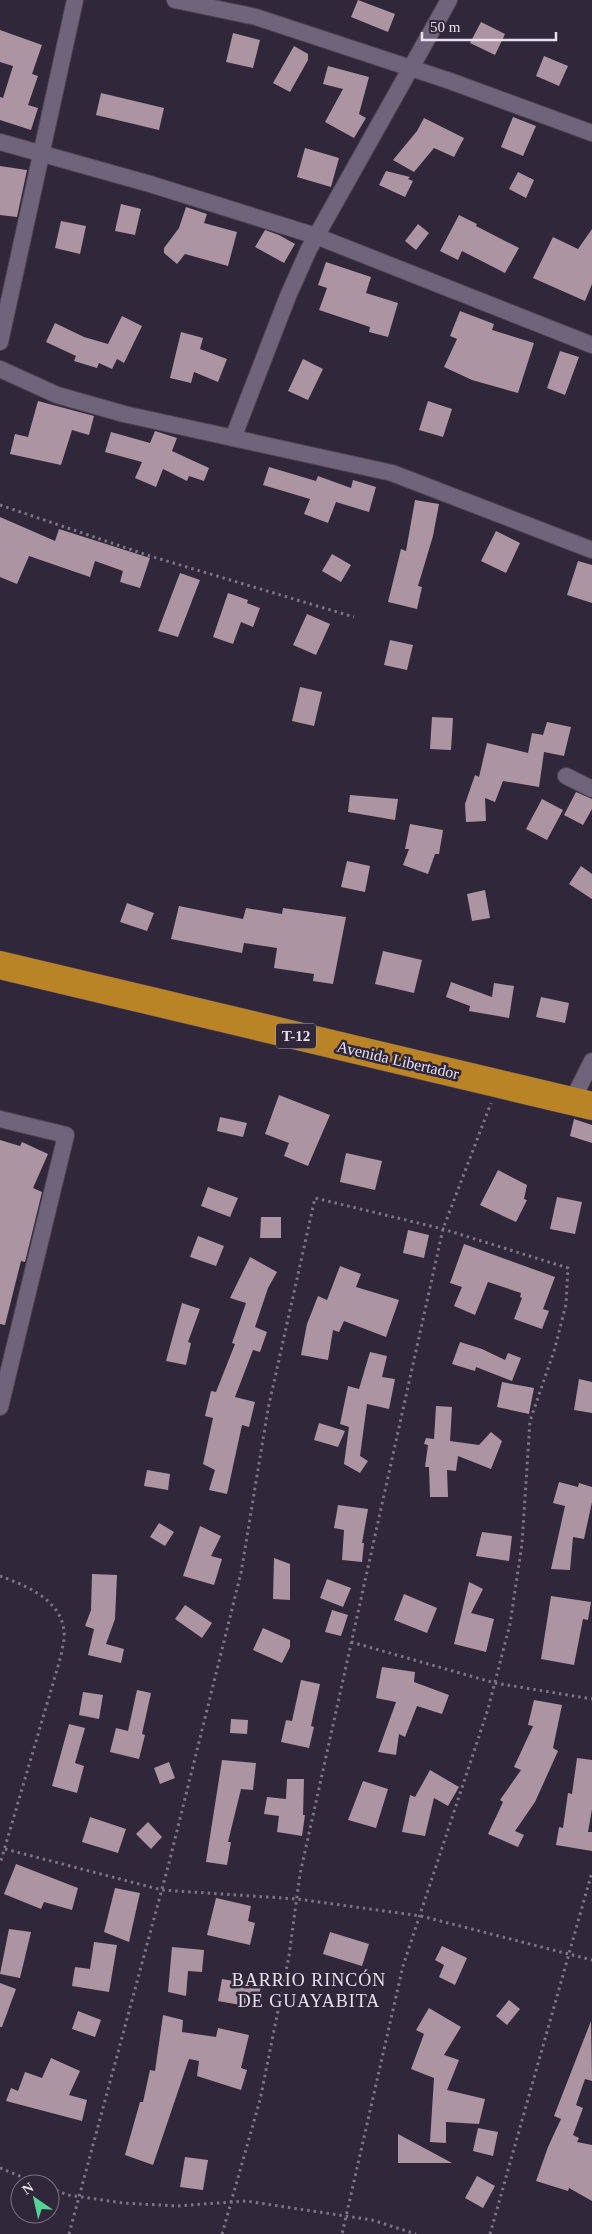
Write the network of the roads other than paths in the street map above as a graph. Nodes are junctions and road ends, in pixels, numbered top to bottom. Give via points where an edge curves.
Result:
1 (75, 0) edge
2 (175, 0) edge
3 (449, 0) edge
4 (412, 69) junction
5 (592, 133) edge
6 (0, 142) edge
7 (41, 156) junction
8 (316, 236) junction
9 (0, 342) edge
10 (592, 345) edge
11 (0, 369) edge
12 (233, 438) junction
13 (592, 550) edge
14 (566, 776) dead end
15 (592, 789) edge
16 (0, 965) edge
17 (592, 1061) edge
18 (582, 1103) edge
19 (0, 1119) edge
20 (0, 1407) edge

1 - 7 street
2 - 4 street via 256,17
3 - 4 street
4 - 5 street
4 - 8 street
6 - 7 street
7 - 8 street via 150,184
7 - 9 street
8 - 10 street
8 - 12 street via 288,296
11 - 12 street via 65,397 124,414
12 - 13 street via 392,473
14 - 15 street
16 - 18 highway, Avenida Libertador / T-12
17 - 18 street
19 - 20 street via 66,1134

